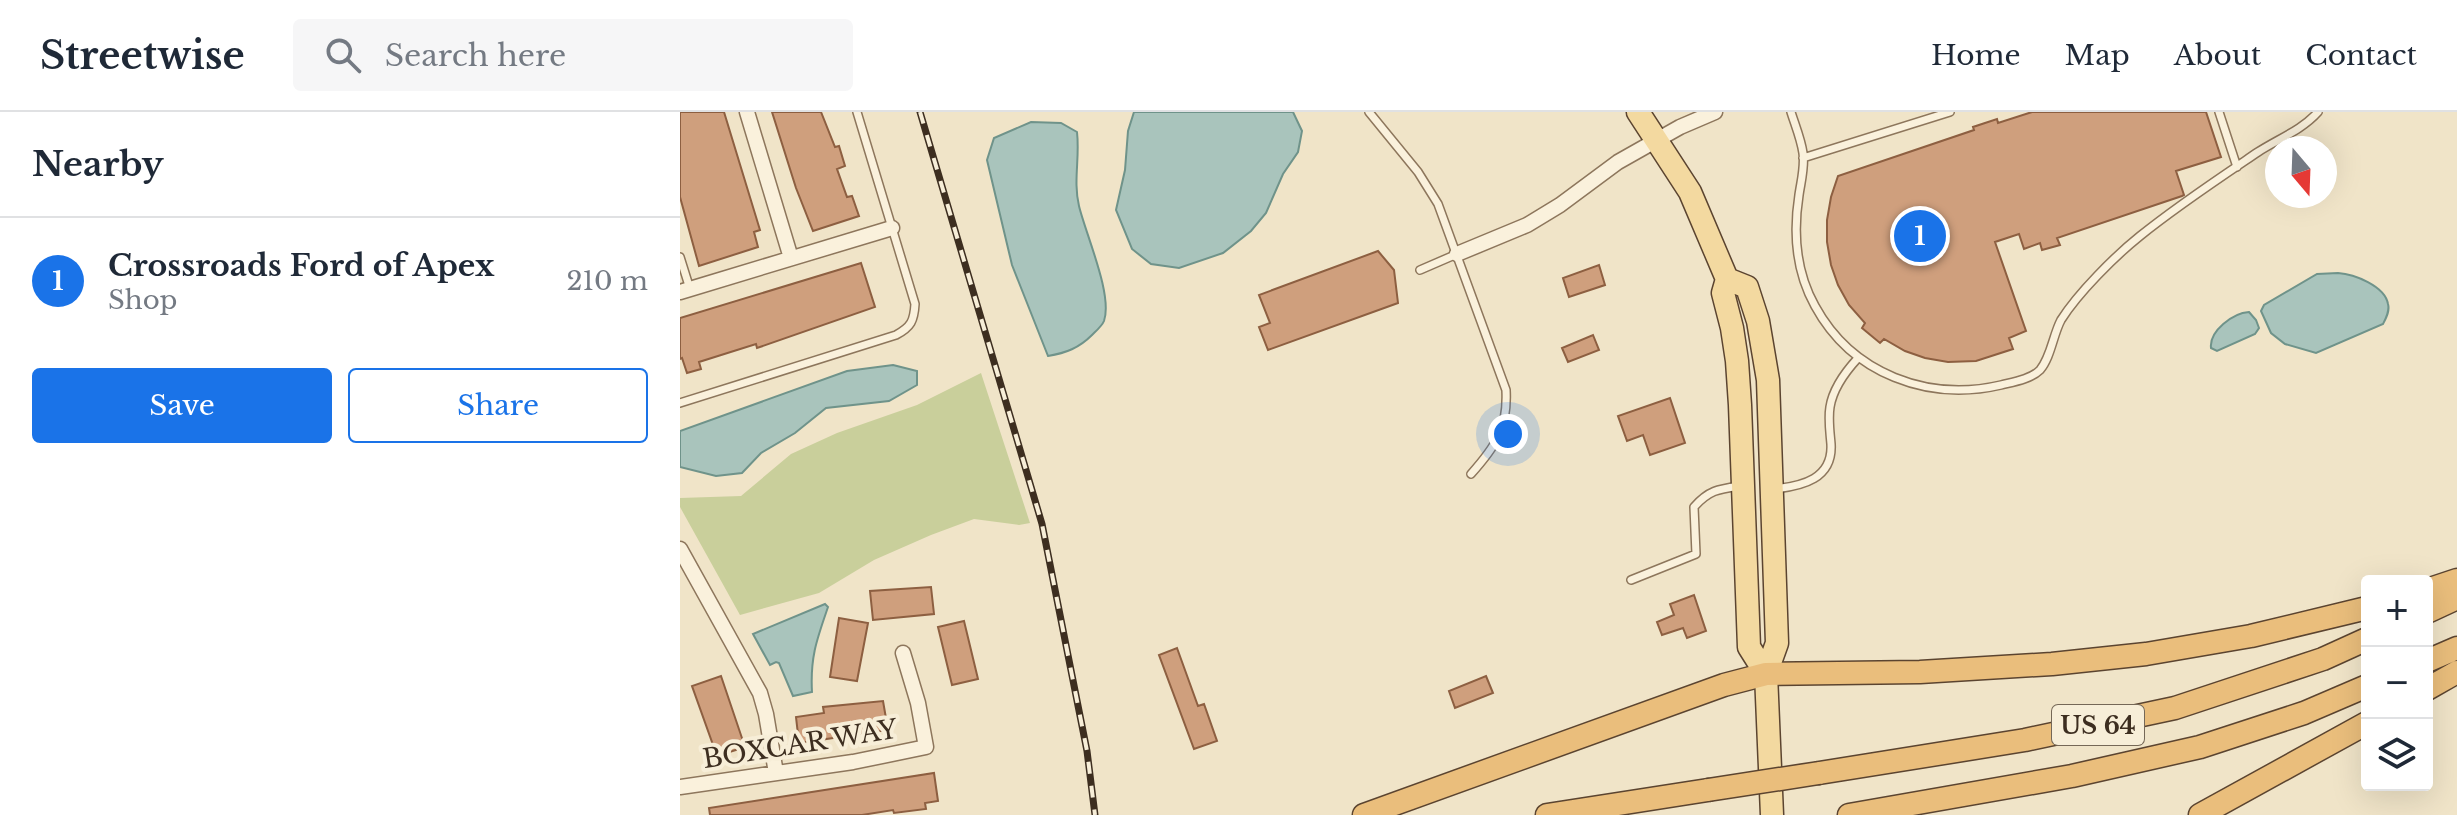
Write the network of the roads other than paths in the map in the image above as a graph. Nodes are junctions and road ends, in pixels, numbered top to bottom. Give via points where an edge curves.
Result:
1 (747, 112) edge
2 (857, 112) edge
3 (1369, 112) edge
4 (1638, 112) edge
5 (1715, 112) edge
6 (1791, 112) edge
7 (1950, 112) edge
8 (2219, 112) edge
9 (2318, 112) edge
10 (1657, 139) junction
11 (1803, 158) junction
12 (2237, 167) junction
13 (892, 228) junction
14 (1457, 254) junction
15 (680, 257) edge
16 (791, 258) junction
17 (1420, 270) dead end
18 (1727, 279) junction
19 (685, 290) edge
20 (1858, 358) junction
21 (1737, 361) junction
22 (680, 403) edge
23 (1471, 474) dead end
24 (1742, 485) junction
25 (1773, 490) junction
26 (680, 549) edge
27 (1631, 580) dead end
28 (2457, 580) edge
29 (2433, 588) edge
30 (2457, 598) edge
31 (2361, 609) edge
32 (2433, 609) edge
33 (2361, 642) edge
34 (2457, 648) edge
35 (903, 653) dead end
36 (2433, 658) edge
37 (2457, 672) edge
38 (1766, 674) junction
39 (2433, 686) edge
40 (2361, 689) edge
41 (2361, 726) edge
42 (776, 773) junction
43 (680, 787) edge
44 (1364, 815) edge
45 (1547, 815) edge
46 (1772, 815) edge
47 (1849, 815) edge
48 (2200, 815) edge

1 - 16 street
2 - 13 lane
3 - 14 lane via 1432,193
4 - 10 main road
5 - 10 street
6 - 11 lane
7 - 11 lane
8 - 12 lane
9 - 12 lane
10 - 14 street via 1527,225
10 - 18 main road via 1690,192
11 - 20 lane via 1796,220 1800,265 1815,307
12 - 20 lane via 2154,225 2107,267 2071,306 2043,365 2032,376 1971,390 1924,388 1891,378
13 - 16 street
13 - 22 lane via 915,304 907,329
14 - 17 lane
14 - 23 lane via 1506,390 1507,412 1496,444
15 - 19 lane
16 - 19 street
18 - 21 main road via 1723,293
18 - 25 main road via 1747,287 1762,343
20 - 25 lane via 1834,394 1831,455 1824,470 1810,482
21 - 24 main road
21 - 25 main road via 1754,408 1758,478
24 - 27 lane via 1704,495 1694,507 1696,554
24 - 38 main road via 1749,647
25 - 38 main road via 1777,643
26 - 42 street via 760,693
28 - 29 highway
30 - 32 highway
31 - 38 highway via 2251,636 2130,656 1920,672
33 - 45 highway, US 64, bridge via 2175,708 2025,740
34 - 36 highway
35 - 42 street, BOXCAR WAY via 926,747
37 - 39 highway
38 - 44 highway
38 - 46 main road
40 - 47 highway, US 64 via 2200,747 2072,776
41 - 48 highway
42 - 43 street, BOXCAR WAY

